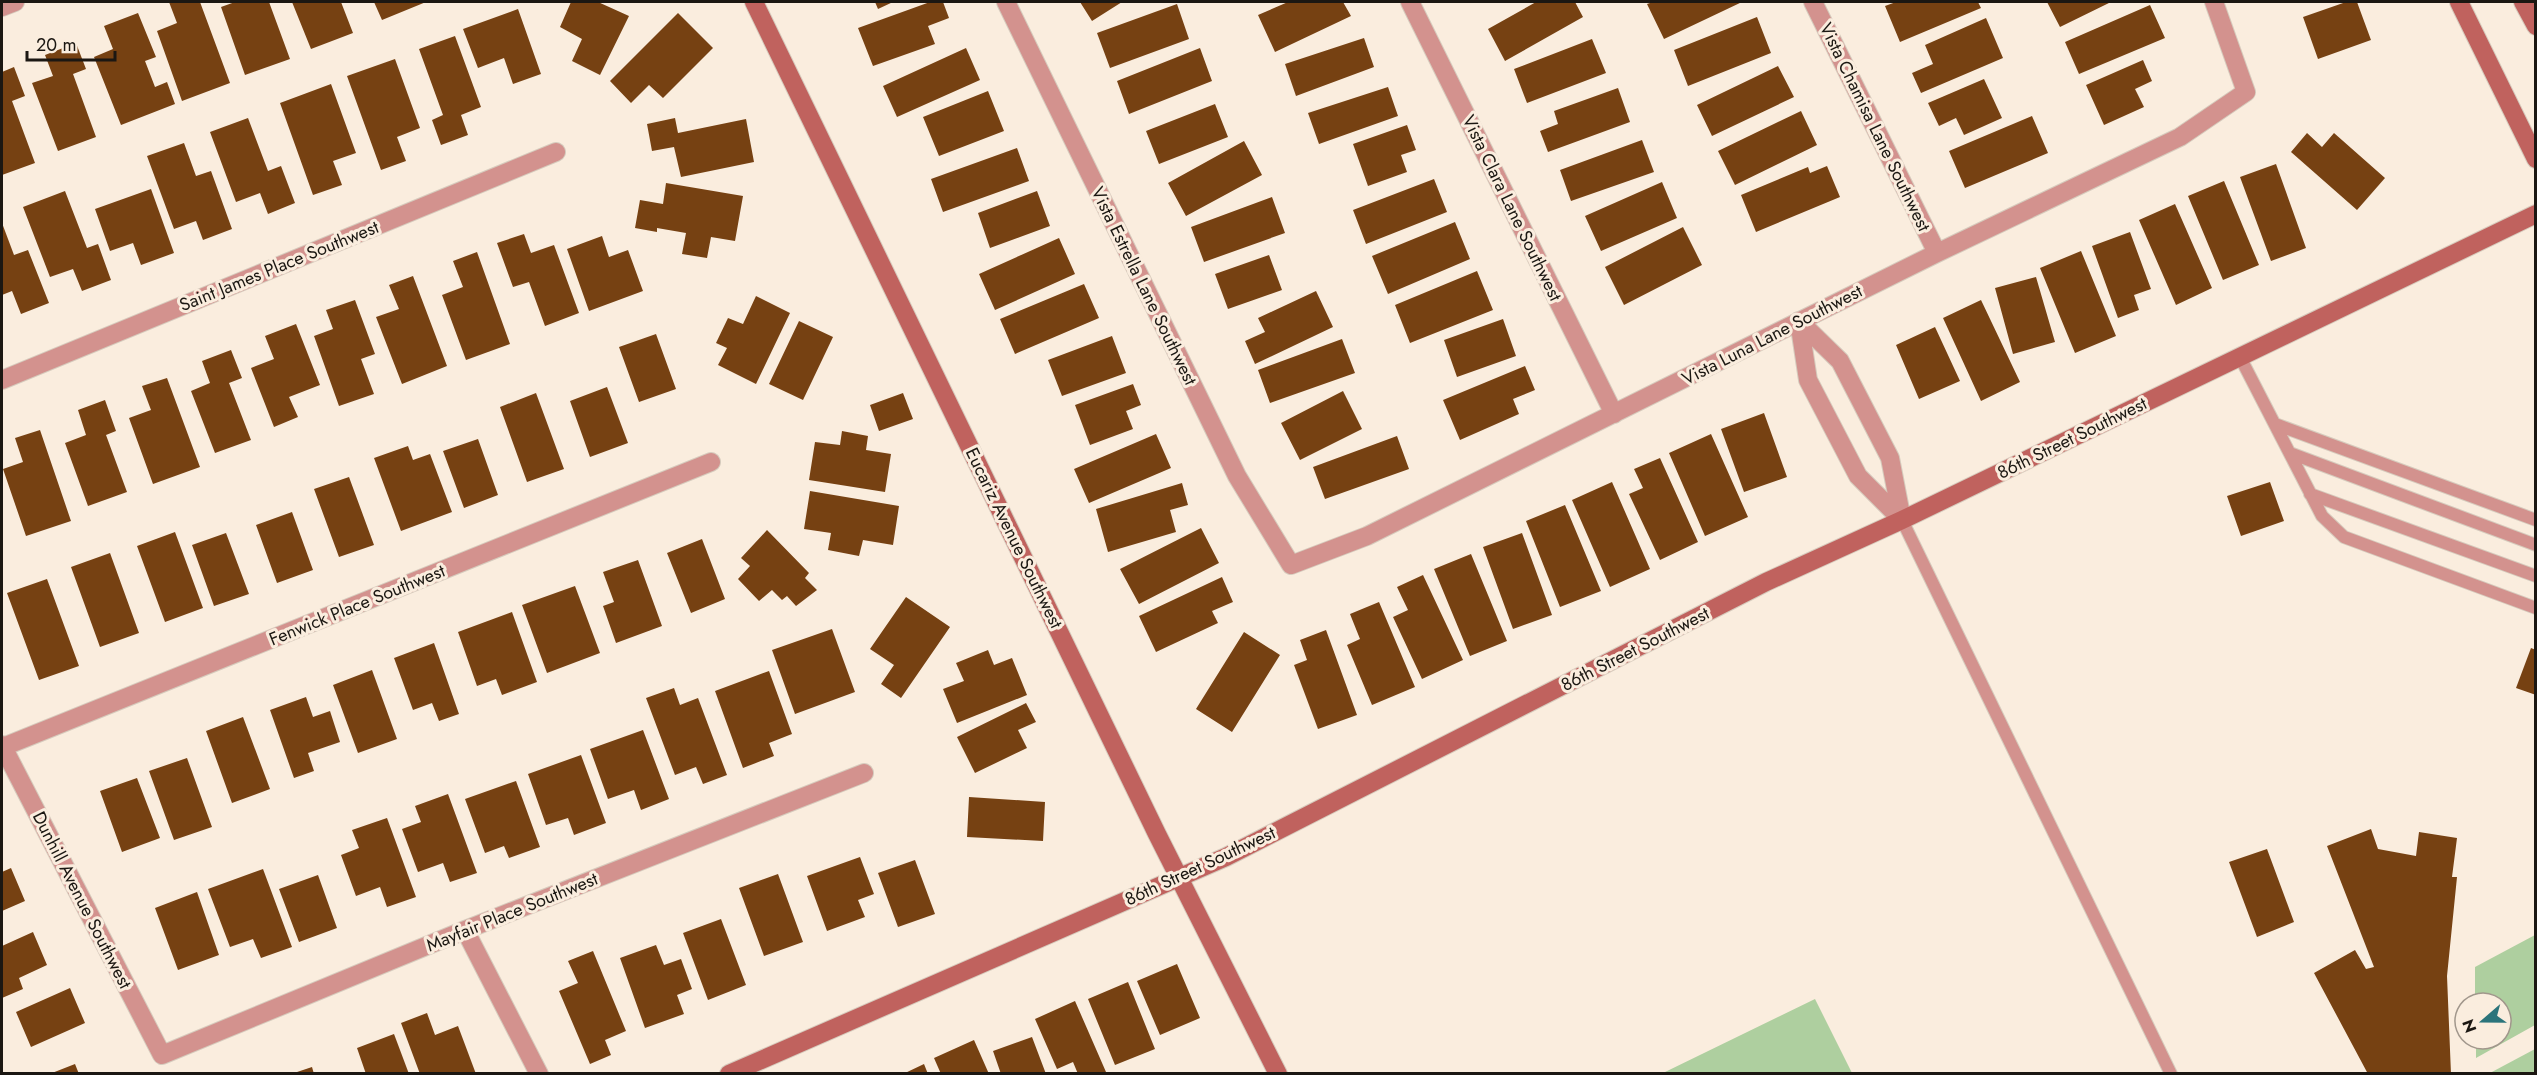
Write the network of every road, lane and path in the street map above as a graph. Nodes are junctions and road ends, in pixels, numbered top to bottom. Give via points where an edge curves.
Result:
1 (754, 2) edge
2 (1006, 2) edge
3 (1410, 2) edge
4 (1813, 2) edge
5 (2214, 2) edge
6 (2459, 2) edge
7 (2523, 2) edge
8 (2535, 26) edge
9 (556, 152) dead end
10 (2535, 159) edge
11 (2535, 214) edge
12 (1937, 253) junction
13 (1798, 321) junction
14 (2240, 357) junction
15 (2, 380) edge
16 (1614, 414) junction
17 (2275, 424) junction
18 (2290, 453) junction
19 (711, 462) dead end
20 (2310, 494) junction
21 (1902, 520) junction
22 (2535, 520) edge
23 (2535, 545) edge
24 (1291, 565) joint
25 (2535, 576) edge
26 (2535, 608) edge
27 (2, 746) edge
28 (864, 773) dead end
29 (1179, 878) junction
30 (465, 930) junction
31 (162, 1055) joint
32 (758, 1068) edge
33 (539, 1074) edge
34 (729, 1074) edge
35 (1278, 1074) edge
36 (2171, 1074) edge

1 - 29 street, Eucariz Avenue Southwest
2 - 24 street, Vista Estrella Lane Southwest via 1237,476
3 - 16 street, Vista Clara Lane Southwest
4 - 12 street, Vista Chamisa Lane Southwest
5 - 12 street, Vista Luna Lane Southwest via 2246,92 2181,137
6 - 10 street
7 - 8 street
9 - 15 street, Saint James Place Southwest
11 - 14 street, 86th Street Southwest
12 - 13 street, Vista Luna Lane Southwest
13 - 16 street, Vista Luna Lane Southwest
13 - 21 street via 1840,361 1890,458
13 - 21 street via 1808,380 1852,467
14 - 17 lane
14 - 21 street, 86th Street Southwest
16 - 24 street, Vista Luna Lane Southwest via 1367,536
17 - 18 lane
17 - 22 lane
18 - 20 lane
18 - 23 lane
19 - 27 street, Fenwick Place Southwest
20 - 25 lane
20 - 26 lane via 2322,516 2344,537
21 - 29 street, 86th Street Southwest via 1766,582
21 - 36 lane
27 - 31 street, Dunhill Avenue Southwest
28 - 30 street, Mayfair Place Southwest
29 - 32 street, 86th Street Southwest
29 - 35 street, Eucariz Avenue Southwest
30 - 31 street, Mayfair Place Southwest
30 - 33 street
32 - 34 street, 86th Street Southwest

